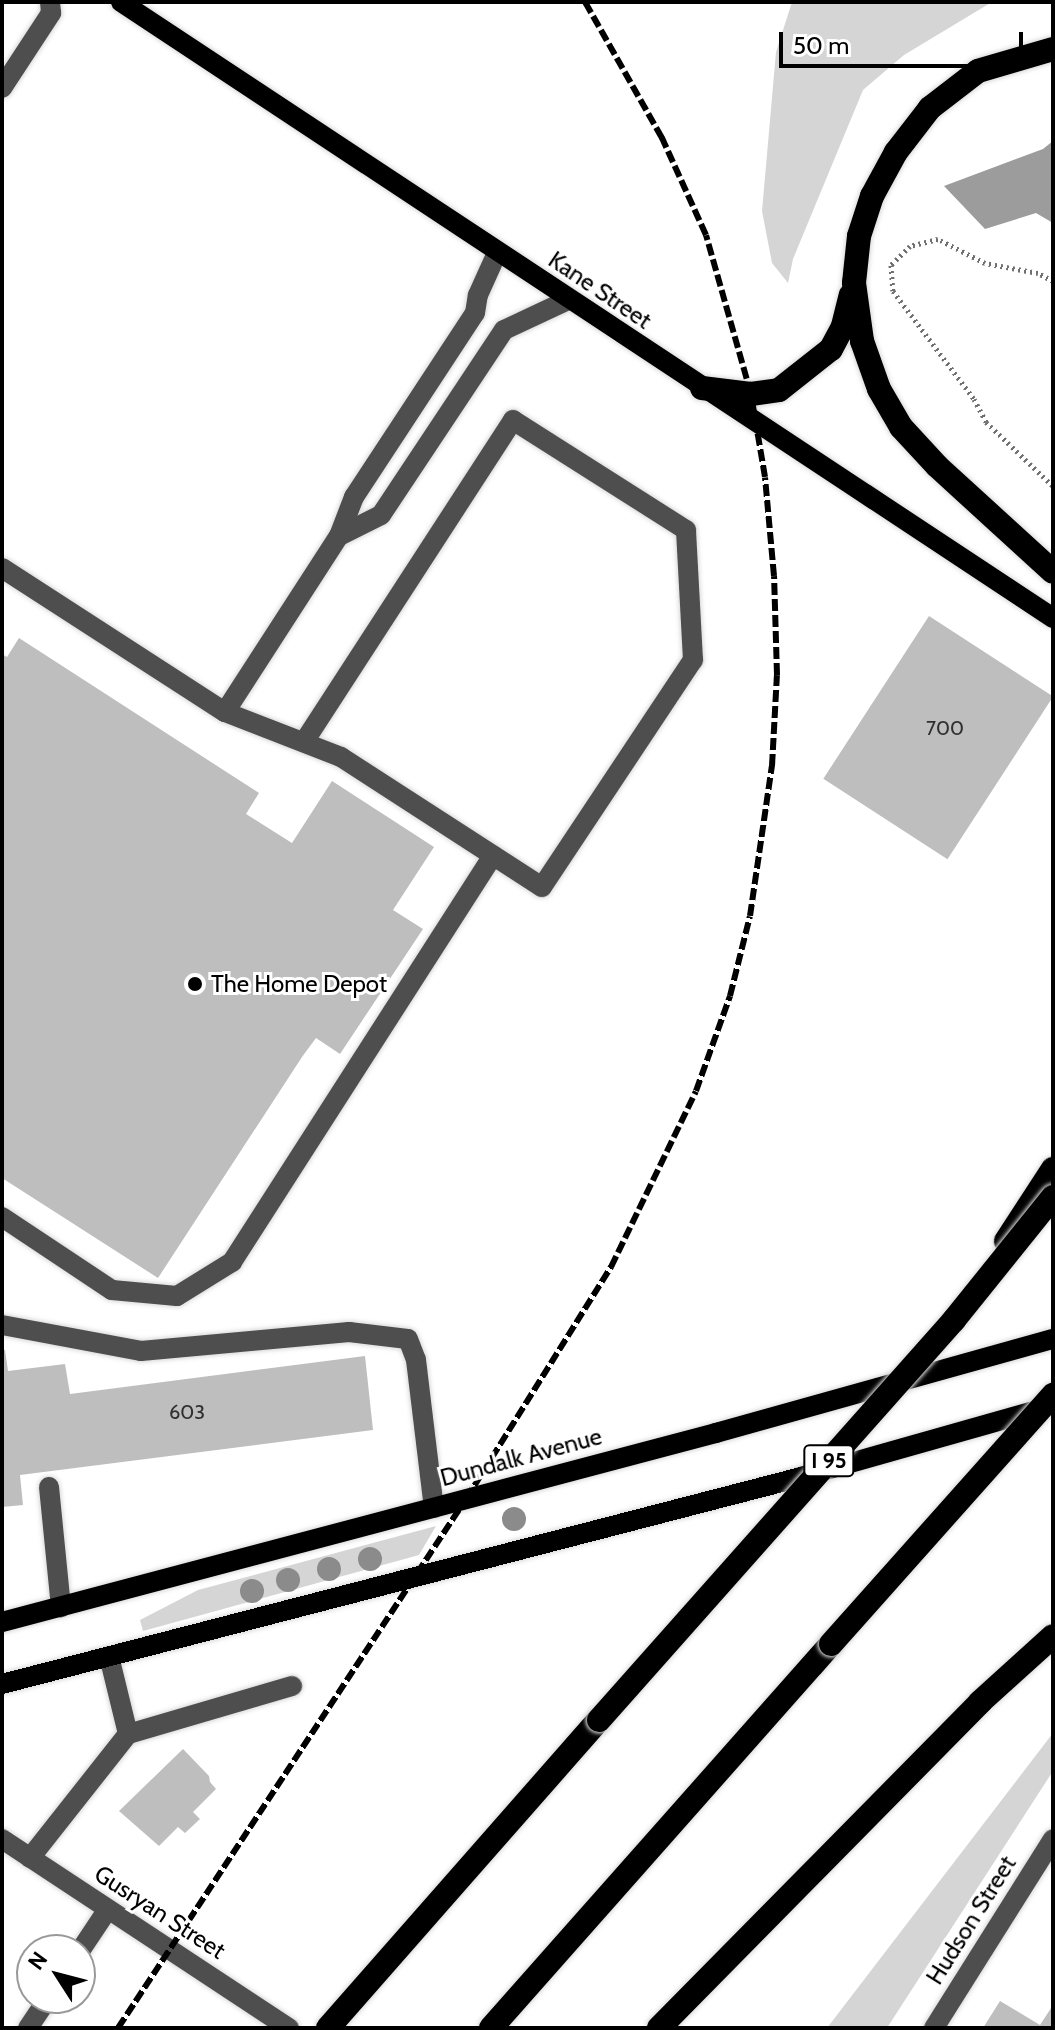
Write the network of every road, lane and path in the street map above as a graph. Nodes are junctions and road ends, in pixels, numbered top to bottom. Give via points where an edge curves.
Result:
1 (50, 2) edge
2 (121, 2) edge
3 (1053, 49) edge
4 (2, 88) edge
5 (497, 253) junction
6 (1053, 281) edge
7 (854, 283) junction
8 (568, 300) junction
9 (702, 388) junction
10 (1053, 486) edge
11 (339, 536) junction
12 (2, 568) edge
13 (1053, 572) edge
14 (1053, 618) edge
15 (225, 712) junction
16 (304, 742) junction
17 (493, 856) junction
18 (1053, 1169) edge
19 (1053, 1197) edge
20 (2, 1217) edge
21 (954, 1320) junction
22 (2, 1325) edge
23 (1053, 1339) edge
24 (1053, 1395) edge
25 (1053, 1406) edge
26 (49, 1487) dead end
27 (434, 1508) junction
28 (61, 1607) junction
29 (2, 1622) edge
30 (1053, 1636) edge
31 (109, 1656) junction
32 (2, 1684) edge
33 (292, 1686) dead end
34 (128, 1734) junction
35 (2, 1839) edge
36 (1053, 1839) edge
37 (30, 1858) junction
38 (108, 1909) junction
39 (91, 1934) edge
40 (289, 2028) edge
41 (328, 2028) edge
42 (491, 2028) edge
43 (659, 2028) edge
44 (934, 2028) edge

1 - 4 street via 51,13
2 - 5 main road, Kane Street
3 - 7 highway via 978,71 930,108 896,152 872,196 859,236
5 - 8 main road, Kane Street
5 - 11 street via 475,313 354,497
6 - 10 path via 985,263 938,239 910,246 891,265 893,291 986,422
7 - 9 highway via 831,349 804,374 779,390 751,394
7 - 13 highway via 862,341 879,389 901,427
8 - 9 main road, Kane Street
8 - 11 street via 504,330 381,515
9 - 14 main road, Kane Street
11 - 15 street
12 - 15 street
15 - 16 street
16 - 17 street via 341,757
16 - 17 street via 513,420 686,530 693,660 542,887
17 - 20 street via 232,1262 177,1296 112,1290
18 - 21 highway, bridge
19 - 21 highway, I 95, bridge
21 - 41 highway, I 95, bridge
22 - 27 street via 141,1351 349,1332 408,1339 416,1360
23 - 27 main road, Dundalk Avenue
24 - 42 highway, bridge
25 - 31 main road via 801,1477
26 - 28 street
27 - 28 main road, Dundalk Avenue
28 - 29 main road, Dundalk Avenue
30 - 43 highway via 980,1702
31 - 32 main road
31 - 34 street
33 - 34 street
34 - 37 street
35 - 37 street, Gusryan Street
36 - 44 street, Hudson Street
37 - 38 street, Gusryan Street
38 - 39 street
38 - 40 street, Gusryan Street

